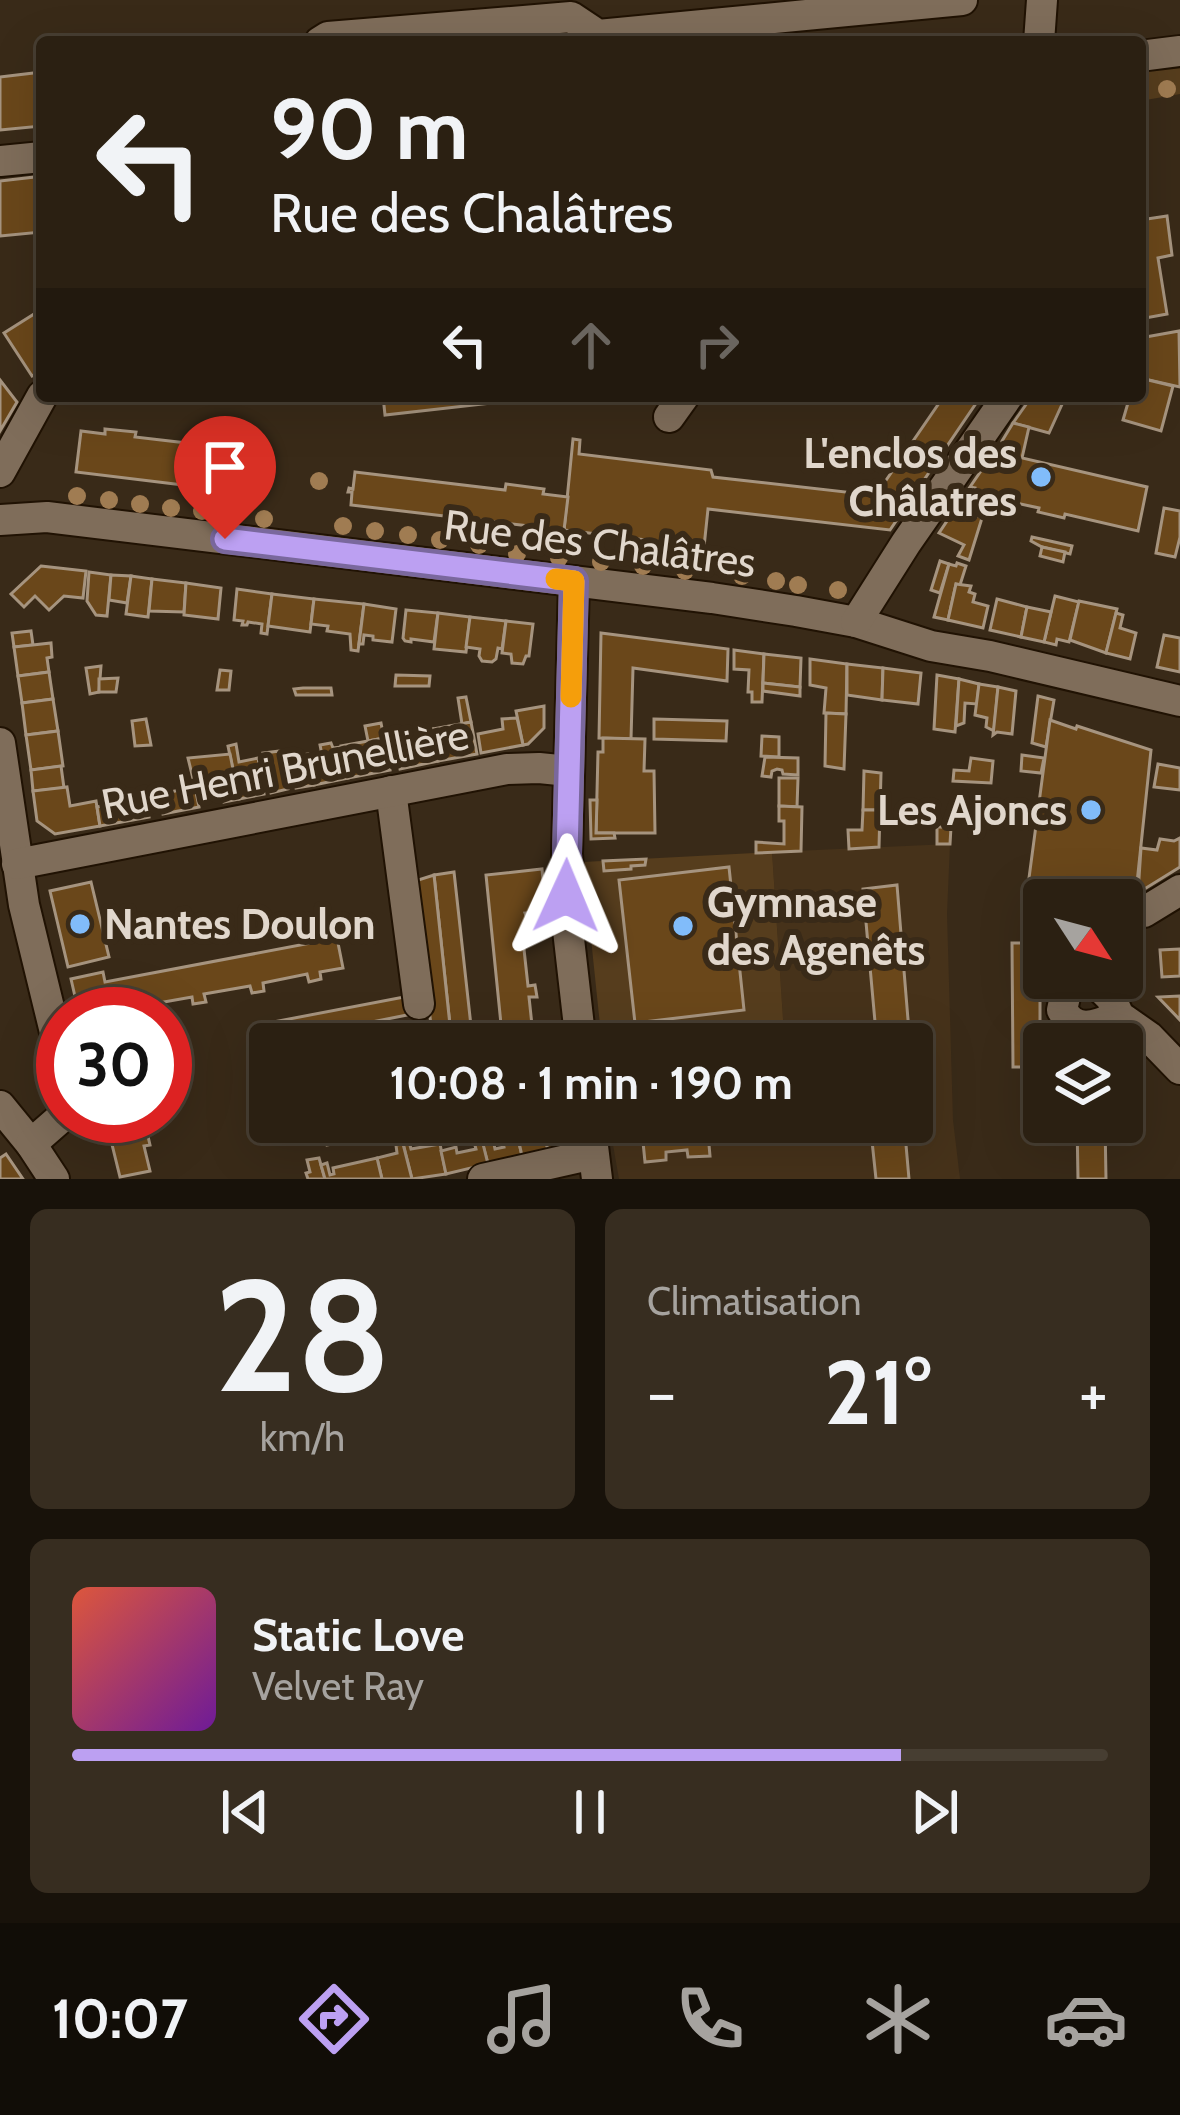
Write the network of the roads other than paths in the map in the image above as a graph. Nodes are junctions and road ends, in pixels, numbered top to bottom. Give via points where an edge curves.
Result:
1 (962, 0) edge
2 (1042, 0) edge
3 (351, 36) edge
4 (596, 36) edge
5 (617, 36) edge
6 (1039, 36) edge
7 (1180, 51) edge
8 (1146, 55) edge
9 (36, 158) edge
10 (0, 161) edge
11 (36, 391) edge
12 (1004, 402) edge
13 (0, 472) edge
14 (0, 520) edge
15 (574, 581) junction
16 (856, 622) junction
17 (1180, 701) edge
18 (0, 742) edge
19 (569, 771) junction
20 (391, 791) junction
21 (17, 864) junction
22 (1180, 890) edge
23 (1144, 912) dead end
24 (44, 987) edge
25 (419, 1004) dead end
26 (1119, 1016) dead end
27 (579, 1023) edge
28 (1180, 1069) edge
29 (0, 1106) edge
30 (36, 1140) edge
31 (31, 1144) junction
32 (595, 1167) edge
33 (54, 1179) edge
34 (484, 1179) edge

1 - 5 street
2 - 6 street
3 - 4 street via 572,17
7 - 8 street
9 - 10 street
11 - 13 street
12 - 16 street
14 - 15 street, Rue des Chalâtres via 47,517
15 - 16 street, Rue des Chalâtres
15 - 19 street
16 - 17 street, Rue des Chalâtres
18 - 21 street
19 - 20 street, Rue Henri Brunellière via 507,769
19 - 27 street via 565,904
20 - 21 street, Rue Henri Brunellière
20 - 25 street
21 - 24 street
22 - 23 street
26 - 28 street
29 - 31 street
30 - 31 street
31 - 33 street
32 - 34 street

